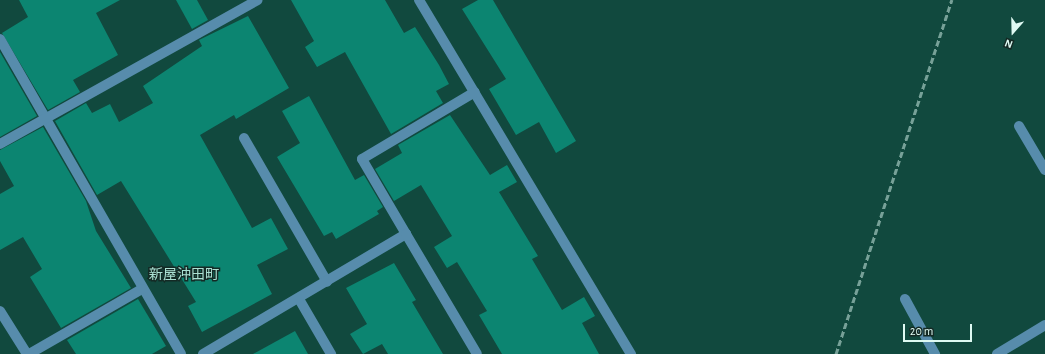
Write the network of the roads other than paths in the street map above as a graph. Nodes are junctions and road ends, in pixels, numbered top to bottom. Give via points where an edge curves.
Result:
1 (258, 0) edge
2 (419, 0) edge
3 (0, 39) edge
4 (475, 92) junction
5 (46, 120) junction
6 (1019, 126) dead end
7 (244, 138) dead end
8 (0, 144) edge
9 (1045, 170) edge
10 (406, 234) junction
11 (327, 282) junction
12 (142, 289) junction
13 (299, 299) junction
14 (905, 299) dead end
15 (0, 311) edge
16 (1045, 325) edge
17 (28, 354) edge
18 (181, 354) edge
19 (203, 354) edge
20 (331, 354) edge
21 (477, 354) edge
22 (631, 354) edge
23 (934, 354) edge
24 (997, 354) edge

1 - 5 street
2 - 4 street
3 - 5 street
4 - 10 street via 362,159
4 - 22 street
5 - 8 street
5 - 12 street
6 - 9 street
7 - 11 street
10 - 11 street
10 - 21 street
11 - 13 street
12 - 17 street
12 - 18 street
13 - 19 street
13 - 20 street
14 - 23 street
15 - 17 street
16 - 24 street

